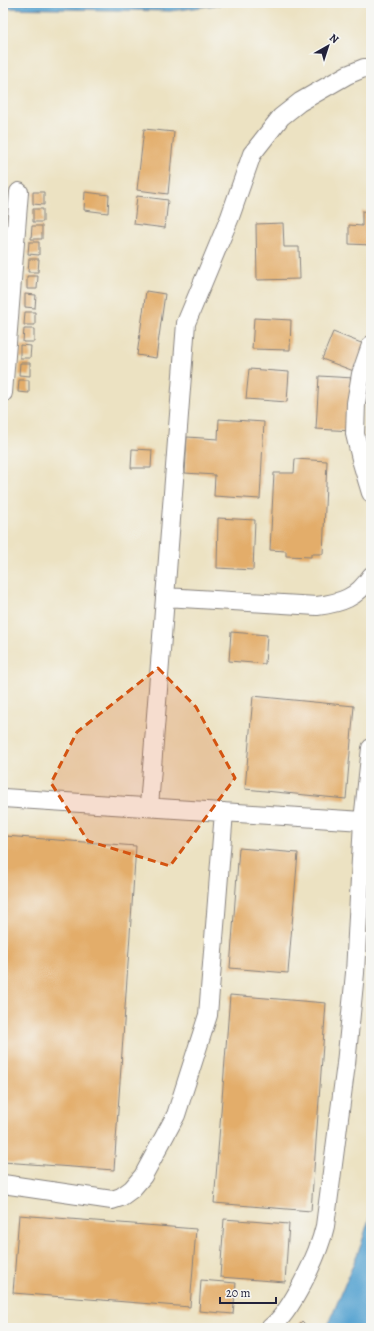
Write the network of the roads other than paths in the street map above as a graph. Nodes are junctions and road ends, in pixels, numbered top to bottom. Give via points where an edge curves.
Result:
1 (371, 68) edge
2 (19, 192) dead end
3 (371, 345) edge
4 (3, 393) edge
5 (371, 493) edge
6 (371, 576) edge
7 (165, 597) junction
8 (371, 748) edge
9 (3, 798) edge
10 (148, 807) junction
11 (224, 812) junction
12 (363, 821) junction
13 (3, 1184) edge
14 (270, 1328) edge

1 - 7 lane via 347,75 300,102 281,117 252,154 230,218 186,324
2 - 4 lane
3 - 5 lane via 361,374 354,434
6 - 7 lane via 360,590 350,597 338,603 317,606
7 - 10 lane
8 - 12 lane
9 - 10 lane
10 - 11 lane
11 - 12 lane
11 - 13 lane via 208,1015 176,1115 143,1176 132,1189 112,1200
12 - 14 lane via 350,1028 325,1226 317,1251 298,1290 287,1310

